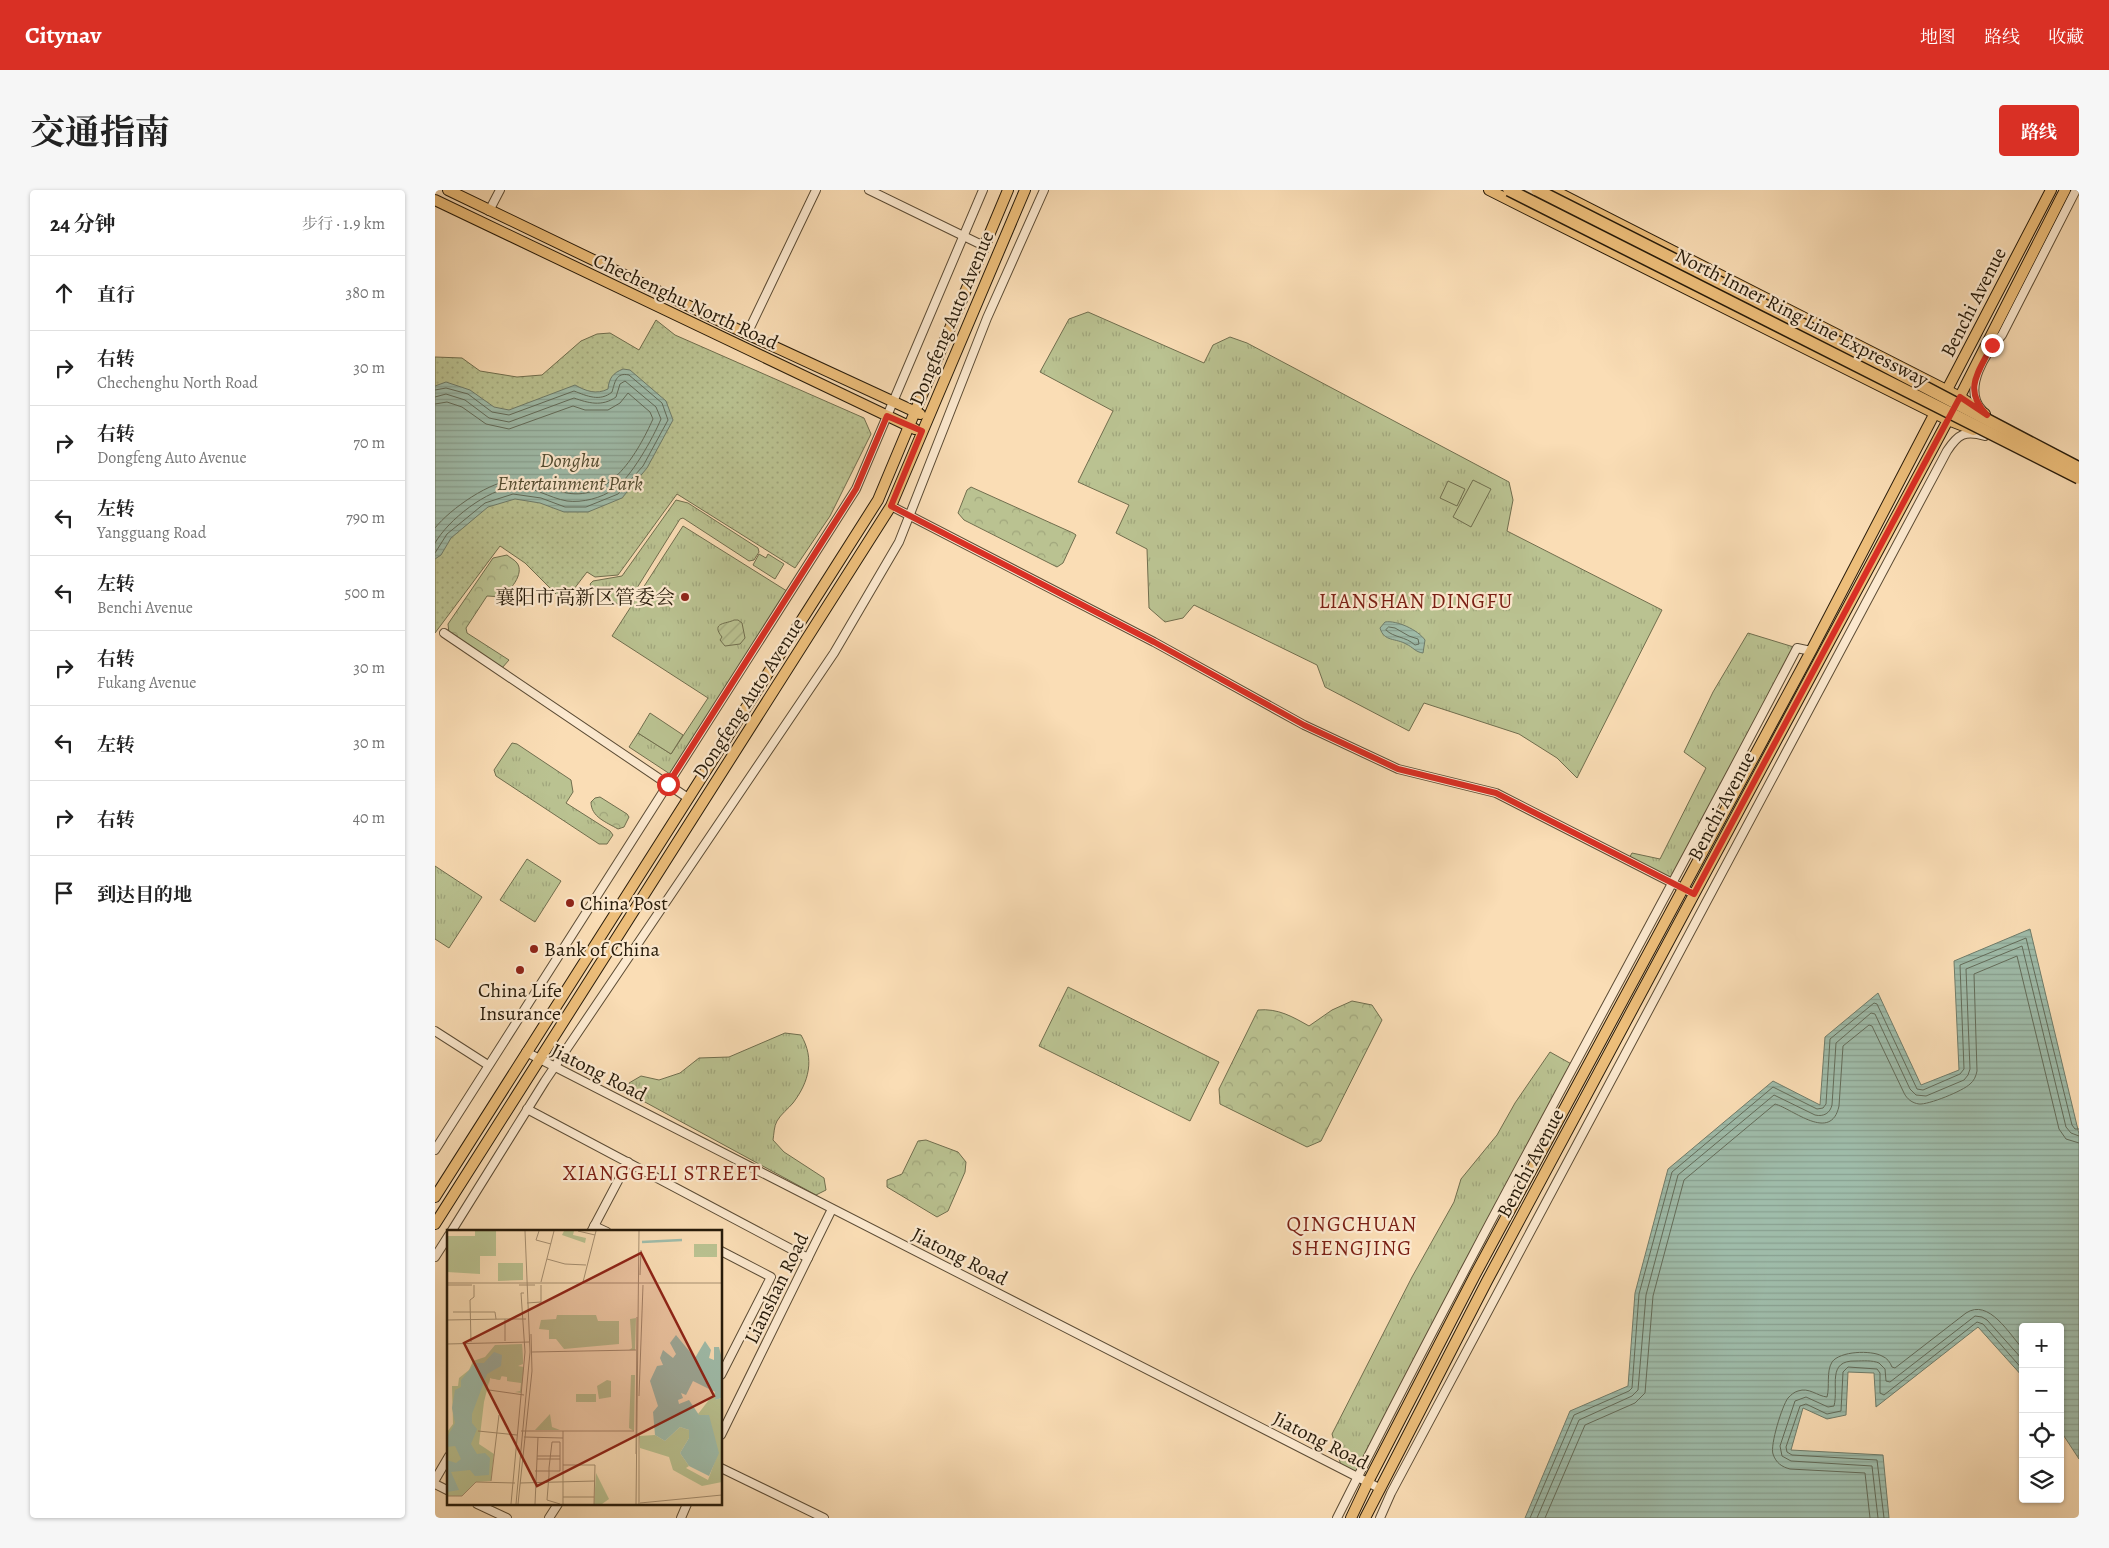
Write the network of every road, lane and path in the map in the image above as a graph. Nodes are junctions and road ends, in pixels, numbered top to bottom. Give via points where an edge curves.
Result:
1 (447, 190) edge
2 (500, 190) edge
3 (816, 190) edge
4 (869, 190) edge
5 (983, 190) edge
6 (1008, 190) edge
7 (1025, 190) edge
8 (1044, 190) edge
9 (1489, 190) edge
10 (1509, 190) edge
11 (1537, 190) edge
12 (1543, 190) edge
13 (1553, 190) edge
14 (2051, 190) edge
15 (2065, 190) edge
16 (2076, 190) edge
17 (435, 200) edge
18 (489, 211) junction
19 (1533, 212) junction
20 (963, 236) junction
21 (984, 246) junction
22 (747, 334) junction
23 (1946, 391) junction
24 (1960, 397) junction
25 (894, 402) junction
26 (915, 412) junction
27 (1935, 413) junction
28 (1987, 415) junction
29 (887, 416) junction
30 (928, 418) junction
31 (1948, 420) junction
32 (909, 426) junction
33 (922, 431) junction
34 (1985, 436) junction
35 (2079, 462) edge
36 (2079, 468) edge
37 (2079, 478) edge
38 (2079, 483) edge
39 (891, 506) junction
40 (909, 516) junction
41 (444, 633) dead end
42 (1811, 651) junction
43 (668, 784) junction
44 (1749, 792) junction
45 (688, 798) junction
46 (1761, 798) junction
47 (1674, 883) junction
48 (1684, 888) junction
49 (1694, 894) junction
50 (435, 1031) edge
51 (526, 1052) junction
52 (538, 1059) junction
53 (488, 1065) junction
54 (554, 1067) junction
55 (527, 1109) junction
56 (435, 1150) edge
57 (628, 1162) junction
58 (435, 1197) edge
59 (833, 1209) junction
60 (435, 1224) edge
61 (592, 1229) edge
62 (452, 1230) edge
63 (447, 1238) edge
64 (723, 1251) edge
65 (435, 1257) edge
66 (808, 1258) junction
67 (723, 1371) edge
68 (723, 1431) edge
69 (447, 1459) edge
70 (723, 1469) edge
71 (1357, 1477) junction
72 (435, 1480) edge
73 (1368, 1482) junction
74 (435, 1484) edge
75 (1379, 1488) junction
76 (447, 1490) edge
77 (481, 1506) edge
78 (557, 1506) edge
79 (686, 1506) edge
80 (507, 1518) edge
81 (549, 1518) edge
82 (681, 1518) edge
83 (824, 1518) edge
84 (1337, 1518) edge
85 (1351, 1518) edge
86 (1365, 1518) edge
87 (1380, 1518) edge

1 - 18 main road, Chechenghu North Road
2 - 18 street
3 - 22 street
4 - 20 street
5 - 20 street
6 - 21 main road, Dongfeng Auto Avenue
7 - 30 main road, Dongfeng Auto Avenue
8 - 40 street via 987,318
9 - 19 main road
10 - 37 highway, North Inner Ring Line Expressway, bridge
11 - 36 highway, North Inner Ring Line Expressway, bridge
12 - 19 street
13 - 23 main road
14 - 23 main road, Benchi Avenue
15 - 24 main road, Benchi Avenue
16 - 28 street via 1973,385 1975,399
17 - 29 main road, Chechenghu North Road
18 - 22 main road, Chechenghu North Road
19 - 27 main road
20 - 21 street
20 - 25 street
21 - 26 main road, Dongfeng Auto Avenue
22 - 25 main road, Chechenghu North Road
23 - 24 main road
23 - 27 main road, Benchi Avenue
24 - 28 main road
24 - 31 main road, Benchi Avenue
25 - 26 main road, Chechenghu North Road
25 - 29 street
26 - 30 main road, Chechenghu North Road
26 - 32 main road, Dongfeng Auto Avenue
27 - 31 main road
27 - 42 main road, Benchi Avenue
28 - 35 main road
29 - 32 main road, Chechenghu North Road
29 - 43 street via 856,489
30 - 33 main road, Dongfeng Auto Avenue
31 - 34 main road
31 - 44 main road, Benchi Avenue
32 - 33 main road, Chechenghu North Road
32 - 45 main road, Dongfeng Auto Avenue via 878,500
33 - 39 main road, Dongfeng Auto Avenue
34 - 38 main road
34 - 46 street via 1966,433 1954,440 1947,451
39 - 40 street
39 - 52 main road, Dongfeng Auto Avenue
40 - 47 street via 1154,642 1304,725 1398,769 1496,793
40 - 54 street via 899,542 834,653
41 - 43 street
42 - 47 street via 1797,648
42 - 48 main road, Benchi Avenue
43 - 45 street
43 - 53 street
44 - 46 street
44 - 49 main road, Benchi Avenue
45 - 51 main road, Dongfeng Auto Avenue
46 - 87 street
47 - 48 street
47 - 71 street
48 - 49 street
48 - 73 main road, Benchi Avenue via 1475,1274
49 - 75 main road, Benchi Avenue
50 - 53 street
51 - 52 street, Jiatong Road
51 - 58 main road, Dongfeng Auto Avenue
52 - 54 street, Jiatong Road
52 - 60 main road, Dongfeng Auto Avenue
53 - 56 street
54 - 55 street
54 - 59 street, Jiatong Road
55 - 57 street
55 - 62 street
57 - 61 street
57 - 66 street
59 - 66 street, Lianshan Road
59 - 71 street, Jiatong Road
63 - 65 street
64 - 67 street via 771,1277
66 - 68 street, Lianshan Road
69 - 72 street
70 - 83 street
71 - 73 street, Jiatong Road
71 - 84 street
73 - 75 street, Jiatong Road
73 - 85 main road, Benchi Avenue
74 - 76 street
75 - 86 main road, Benchi Avenue
77 - 80 street
78 - 81 street
79 - 82 street

